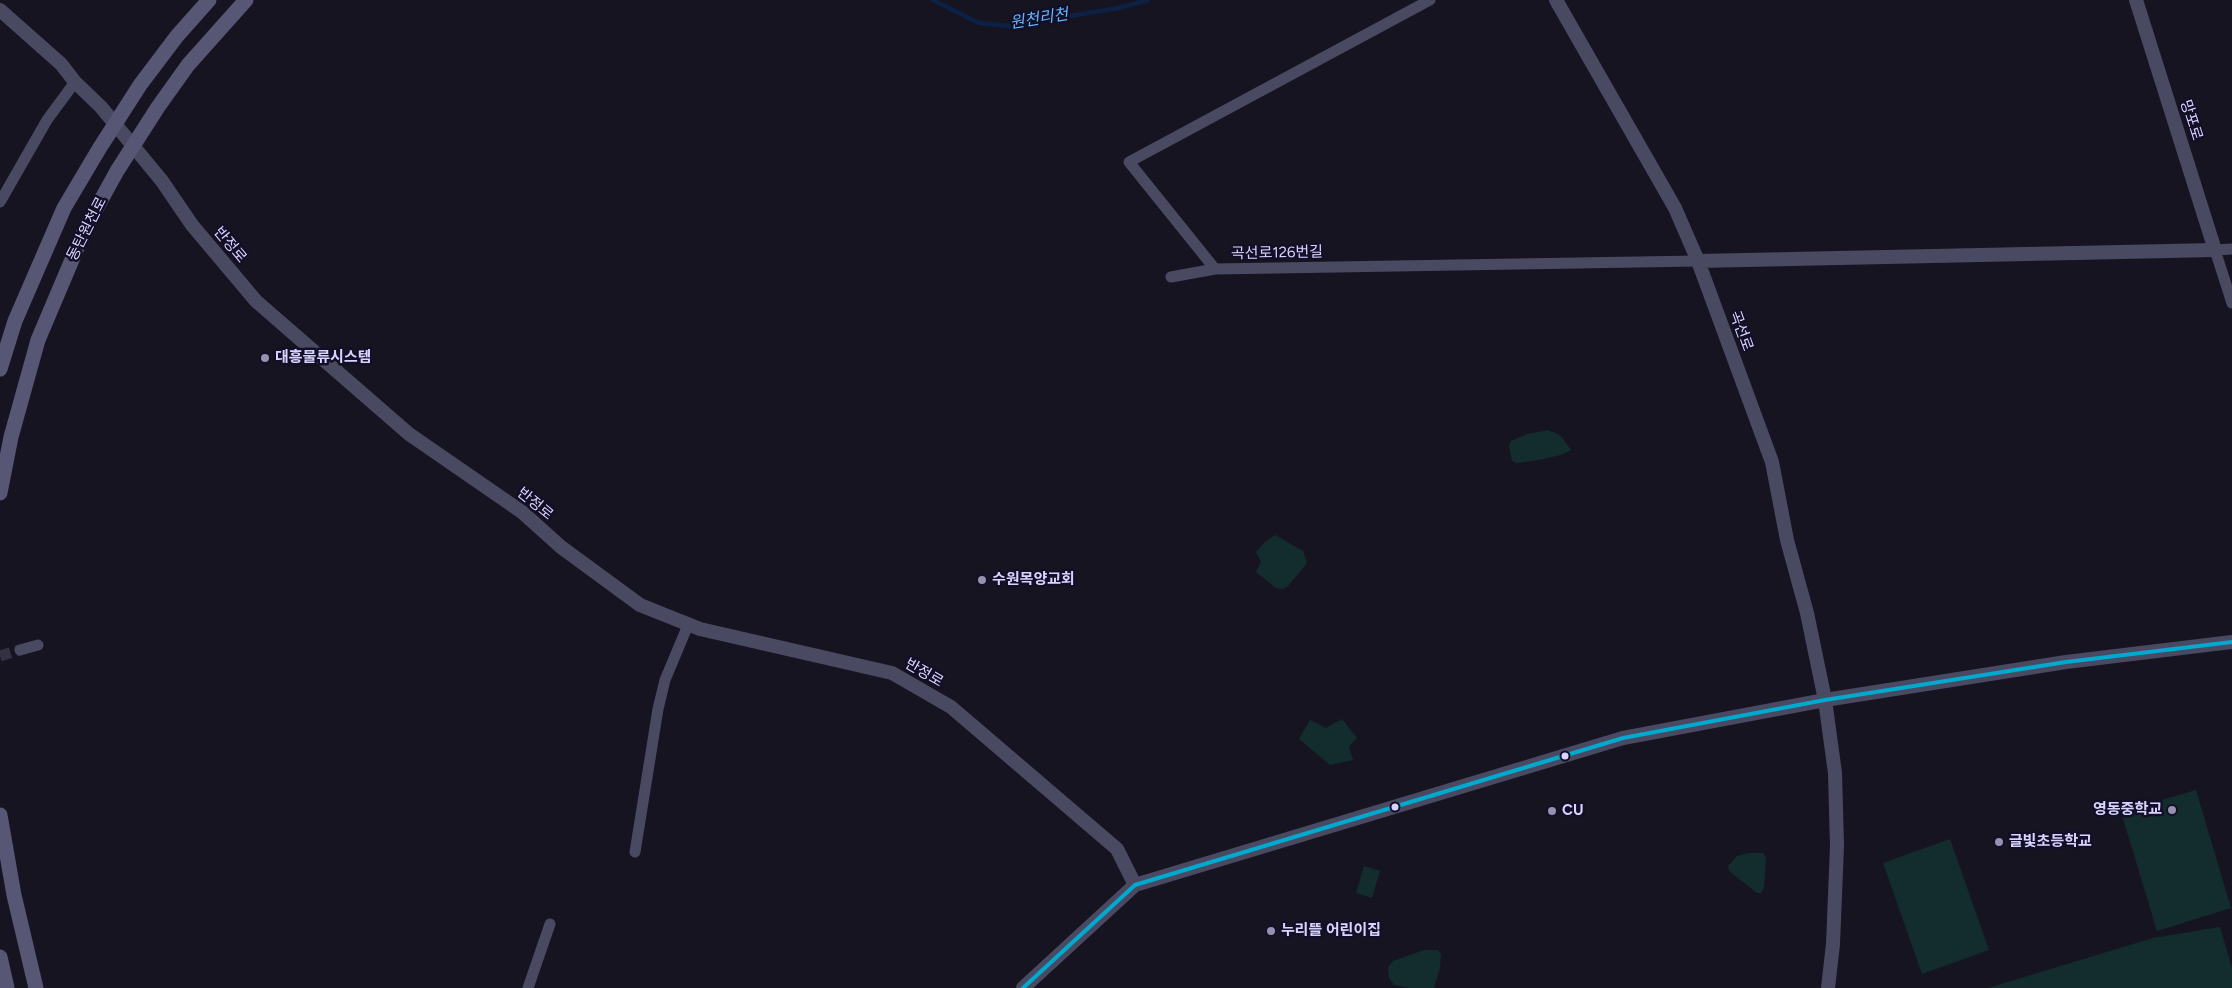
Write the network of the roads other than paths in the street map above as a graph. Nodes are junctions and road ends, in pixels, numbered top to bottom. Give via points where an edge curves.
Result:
1 (209, 0) edge
2 (246, 0) edge
3 (1430, 0) edge
4 (1556, 0) edge
5 (2136, 0) edge
6 (0, 10) edge
7 (75, 82) junction
8 (0, 202) edge
9 (2232, 249) edge
10 (2215, 250) junction
11 (1698, 261) junction
12 (1215, 269) junction
13 (1172, 277) dead end
14 (2232, 303) edge
15 (0, 369) edge
16 (0, 493) edge
17 (688, 625) junction
18 (2232, 642) edge
19 (38, 645) dead end
20 (20, 650) tunnel mouth
21 (1825, 700) junction
22 (0, 815) edge
23 (636, 852) dead end
24 (1135, 885) junction
25 (550, 924) dead end
26 (0, 957) edge
27 (7, 988) edge
28 (36, 988) edge
29 (528, 988) edge
30 (1023, 988) edge
31 (1828, 988) edge

1 - 15 main road, 동탄원천로 via 140,85 99,149 56,226 15,321
2 - 16 main road, 동탄원천로 via 188,65 158,107 85,229 38,340 10,436
3 - 12 street, 곡선로126번길 via 1128,162
4 - 11 street, 곡선로 via 1675,208
5 - 10 street, 망포로
6 - 7 street, 반정로 via 61,64
7 - 8 street via 47,120
7 - 17 street, 반정로 via 162,181 192,225 256,301 315,355 409,434 522,512 561,548 640,605
9 - 10 street
10 - 11 street
10 - 14 street
11 - 12 street, 곡선로126번길
11 - 21 street, 곡선로 via 1772,462
12 - 13 street
17 - 23 street via 665,680 658,709
17 - 24 street, 반정로 via 892,673 951,707 1117,849
18 - 21 street via 2066,662
19 - 20 street
21 - 24 street via 1623,738
21 - 31 street, 곡선로 via 1834,773 1837,846
22 - 28 main road via 14,895
24 - 30 street
25 - 29 street
26 - 27 main road

